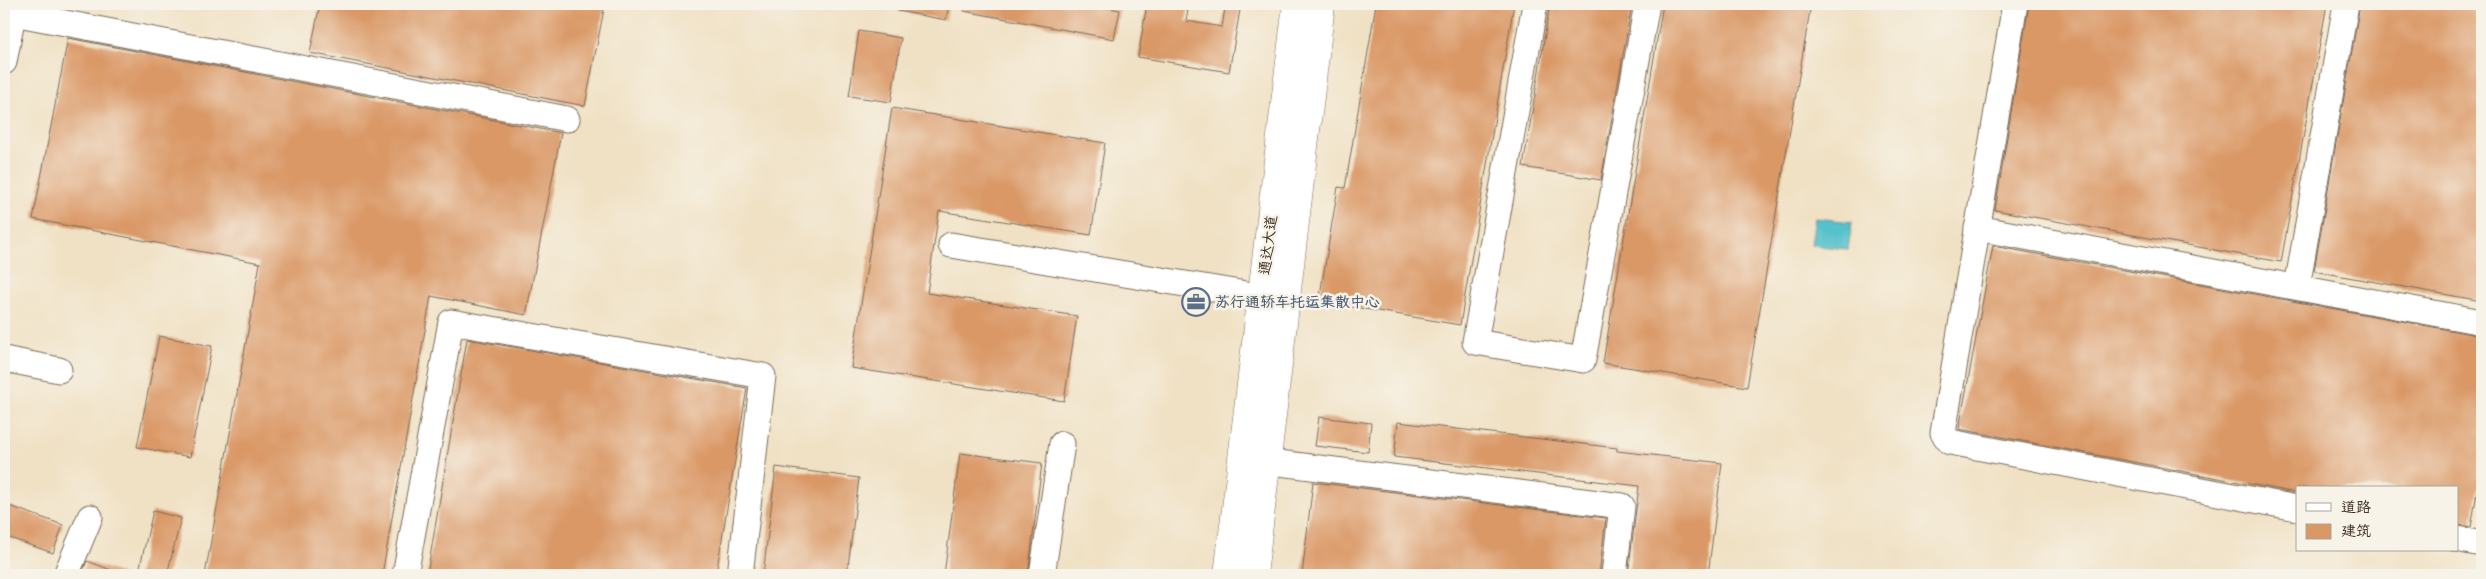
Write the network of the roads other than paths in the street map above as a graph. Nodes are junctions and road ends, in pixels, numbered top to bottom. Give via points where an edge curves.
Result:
1 (1297, 4) edge
2 (1321, 4) edge
3 (1535, 4) edge
4 (1647, 4) edge
5 (2014, 4) edge
6 (2346, 4) edge
7 (14, 8) edge
8 (4, 62) edge
9 (567, 118) dead end
10 (1977, 228) junction
11 (951, 245) dead end
12 (2297, 287) junction
13 (1274, 299) junction
14 (2482, 322) edge
15 (4, 359) edge
16 (59, 370) dead end
17 (1062, 444) dead end
18 (1254, 459) junction
19 (2296, 508) edge
20 (90, 517) dead end
21 (2458, 539) edge
22 (2482, 541) edge
23 (66, 575) edge
24 (405, 575) edge
25 (740, 575) edge
26 (1042, 575) edge
27 (1228, 575) edge
28 (1253, 575) edge
29 (1614, 575) edge

1 - 13 main road, 通达大道
2 - 13 main road, 通达大道
3 - 4 street via 1475,342 1583,360
5 - 10 street
6 - 12 street
7 - 8 street
7 - 9 street
10 - 12 street
10 - 19 street via 1943,433 1950,442
11 - 13 street
12 - 14 street
13 - 18 main road, 通达大道
15 - 16 street
17 - 26 street
18 - 27 main road, 通达大道
18 - 28 main road, 通达大道
18 - 29 street via 1622,506
20 - 23 street
21 - 22 street via 2480,544
24 - 25 street via 451,322 763,376

